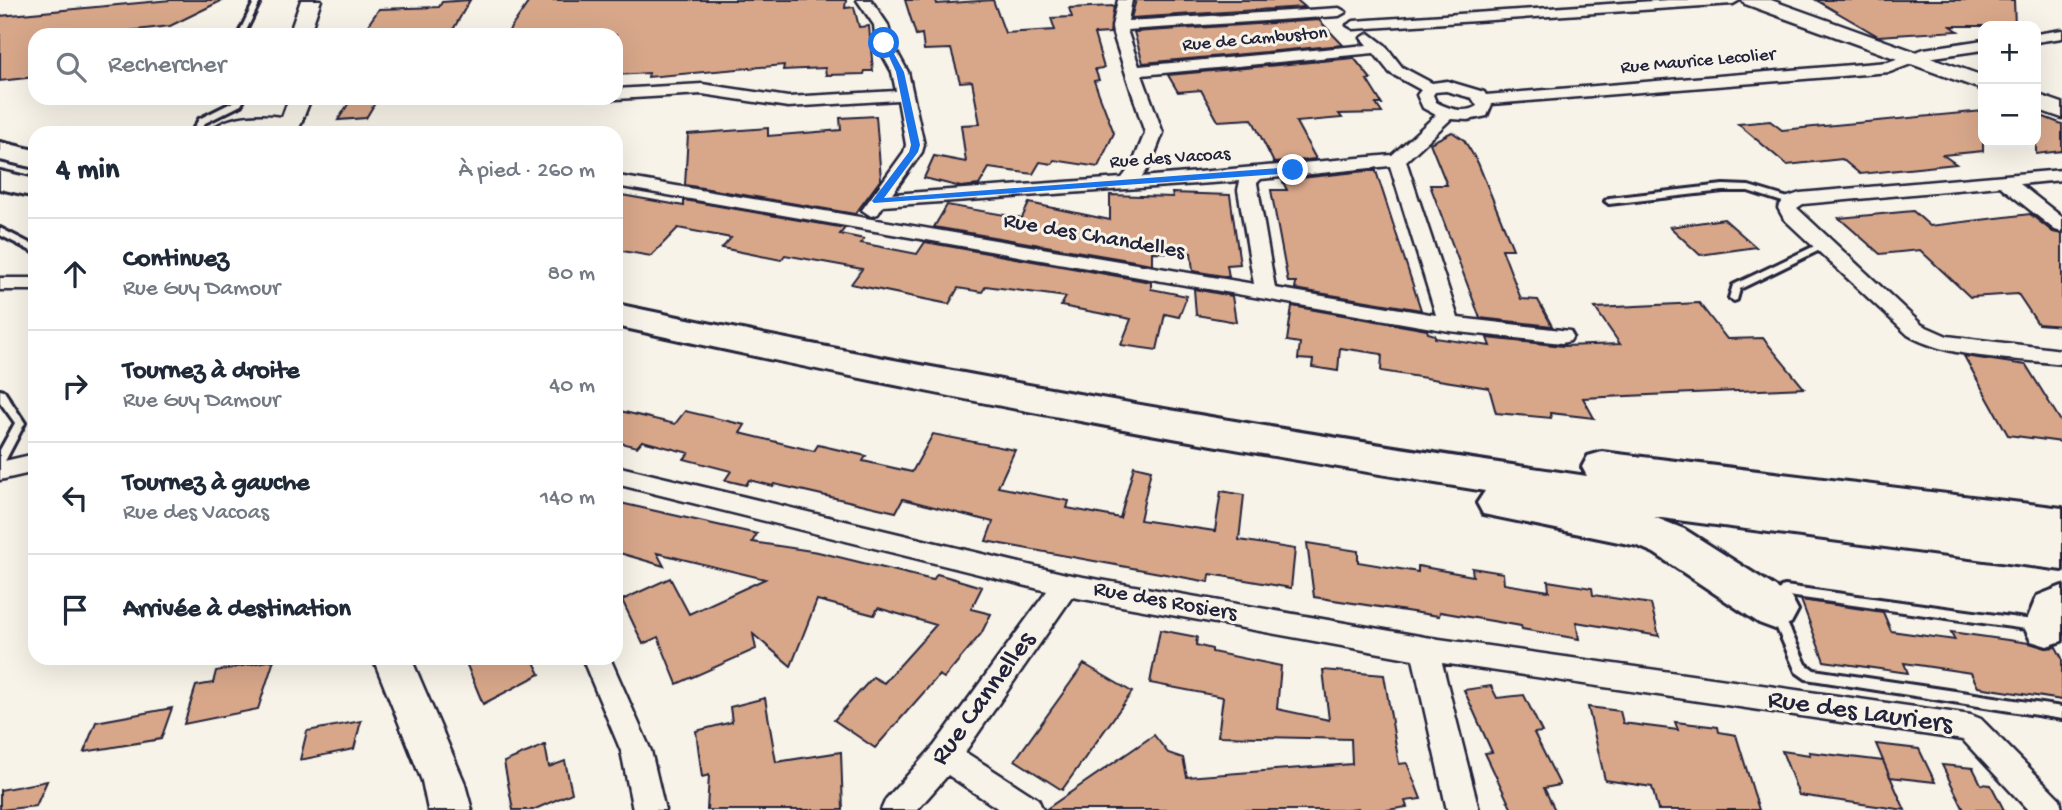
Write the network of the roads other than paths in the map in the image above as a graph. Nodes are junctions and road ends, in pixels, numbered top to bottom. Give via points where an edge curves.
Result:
1 (258, 0) edge
2 (311, 0) edge
3 (327, 0) edge
4 (864, 0) edge
5 (1125, 0) edge
6 (1319, 0) edge
7 (1733, 0) edge
8 (1752, 0) edge
9 (1339, 12) junction
10 (1354, 25) junction
11 (1119, 26) junction
12 (244, 28) edge
13 (301, 28) edge
14 (318, 28) edge
15 (2062, 34) edge
16 (2041, 37) edge
17 (1978, 46) edge
18 (1380, 48) junction
19 (1914, 58) junction
20 (1133, 71) junction
21 (1978, 81) edge
22 (1430, 88) junction
23 (623, 94) edge
24 (905, 95) junction
25 (1484, 100) junction
26 (234, 105) edge
27 (279, 105) edge
28 (298, 105) edge
29 (1447, 114) junction
30 (257, 122) junction
31 (201, 126) edge
32 (244, 126) edge
33 (285, 126) edge
34 (292, 126) edge
35 (0, 151) edge
36 (28, 157) edge
37 (1397, 160) junction
38 (1256, 174) junction
39 (2062, 175) edge
40 (0, 180) edge
41 (2005, 181) junction
42 (623, 182) edge
43 (1128, 183) junction
44 (28, 186) edge
45 (877, 201) junction
46 (1609, 201) dead end
47 (1792, 202) junction
48 (862, 222) junction
49 (2062, 226) edge
50 (0, 231) edge
51 (1823, 245) junction
52 (28, 246) edge
53 (0, 284) edge
54 (28, 284) edge
55 (623, 292) edge
56 (1266, 292) junction
57 (1734, 298) dead end
58 (623, 317) edge
59 (1449, 324) junction
60 (1562, 337) dead end
61 (2062, 357) edge
62 (0, 394) edge
63 (1170, 424) junction
64 (0, 460) edge
65 (28, 465) edge
66 (0, 471) edge
67 (623, 477) edge
68 (2062, 524) edge
69 (2062, 553) edge
70 (1066, 585) junction
71 (1776, 610) junction
72 (2057, 621) edge
73 (1425, 649) junction
74 (395, 665) edge
75 (599, 665) edge
76 (1721, 693) joint
77 (2062, 713) edge
78 (945, 756) junction
79 (450, 810) edge
80 (649, 810) edge
81 (897, 810) edge
82 (1027, 810) edge
83 (1463, 810) edge
84 (2049, 810) edge

1 - 12 lane
2 - 13 main road
3 - 14 main road
4 - 24 street via 881,25
5 - 11 street
6 - 9 street
7 - 10 street
8 - 19 main road
9 - 10 street
9 - 11 street
10 - 18 street
11 - 20 street
15 - 16 street
17 - 19 street, Rue Maurice Lecolier
18 - 20 street, Rue de Cambuston
18 - 22 street via 1396,70
19 - 21 main road
19 - 25 street, Rue Maurice Lecolier via 1890,67
20 - 43 street via 1154,133 1141,166
22 - 25 street via 1458,87
22 - 29 street via 1425,100
23 - 24 street via 702,89 789,102
24 - 45 street via 914,152
25 - 29 street via 1485,106 1472,115
26 - 31 lane
27 - 30 main road
28 - 34 main road
29 - 37 street
30 - 32 main road
30 - 33 main road
35 - 36 highway
37 - 38 street, Rue des Vacoas
37 - 59 street
38 - 43 street, Rue des Vacoas
38 - 56 street via 1247,190
39 - 41 street
40 - 44 highway
41 - 47 street
41 - 49 street
42 - 48 street, Rue des Chandelles
43 - 45 street, Rue des Vacoas
45 - 48 street
46 - 47 lane via 1723,188 1749,189
47 - 51 street via 1787,208 1791,215
48 - 56 street, Rue des Chandelles
50 - 52 lane
51 - 57 lane via 1736,287
51 - 61 street via 1929,338
53 - 54 street
55 - 68 highway via 1273,418 1607,468
56 - 59 street, Rue des Chandelles
58 - 63 highway
59 - 60 street, Rue des Chandelles
62 - 64 lane via 20,423
63 - 69 highway via 1644,500
63 - 71 highway via 1241,453 1646,531
65 - 66 street
67 - 70 street, Rue des Rosiers
70 - 73 street, Rue des Rosiers
70 - 78 street, Rue Cannelles
71 - 72 lane via 1785,591
71 - 77 lane via 1801,668 1811,675
73 - 76 street, Rue des Rosiers
73 - 83 street
74 - 79 main road
75 - 80 street via 648,788
76 - 84 street, Rue des Lauriers via 1970,728
78 - 81 street, Rue Cannelles
78 - 82 street

